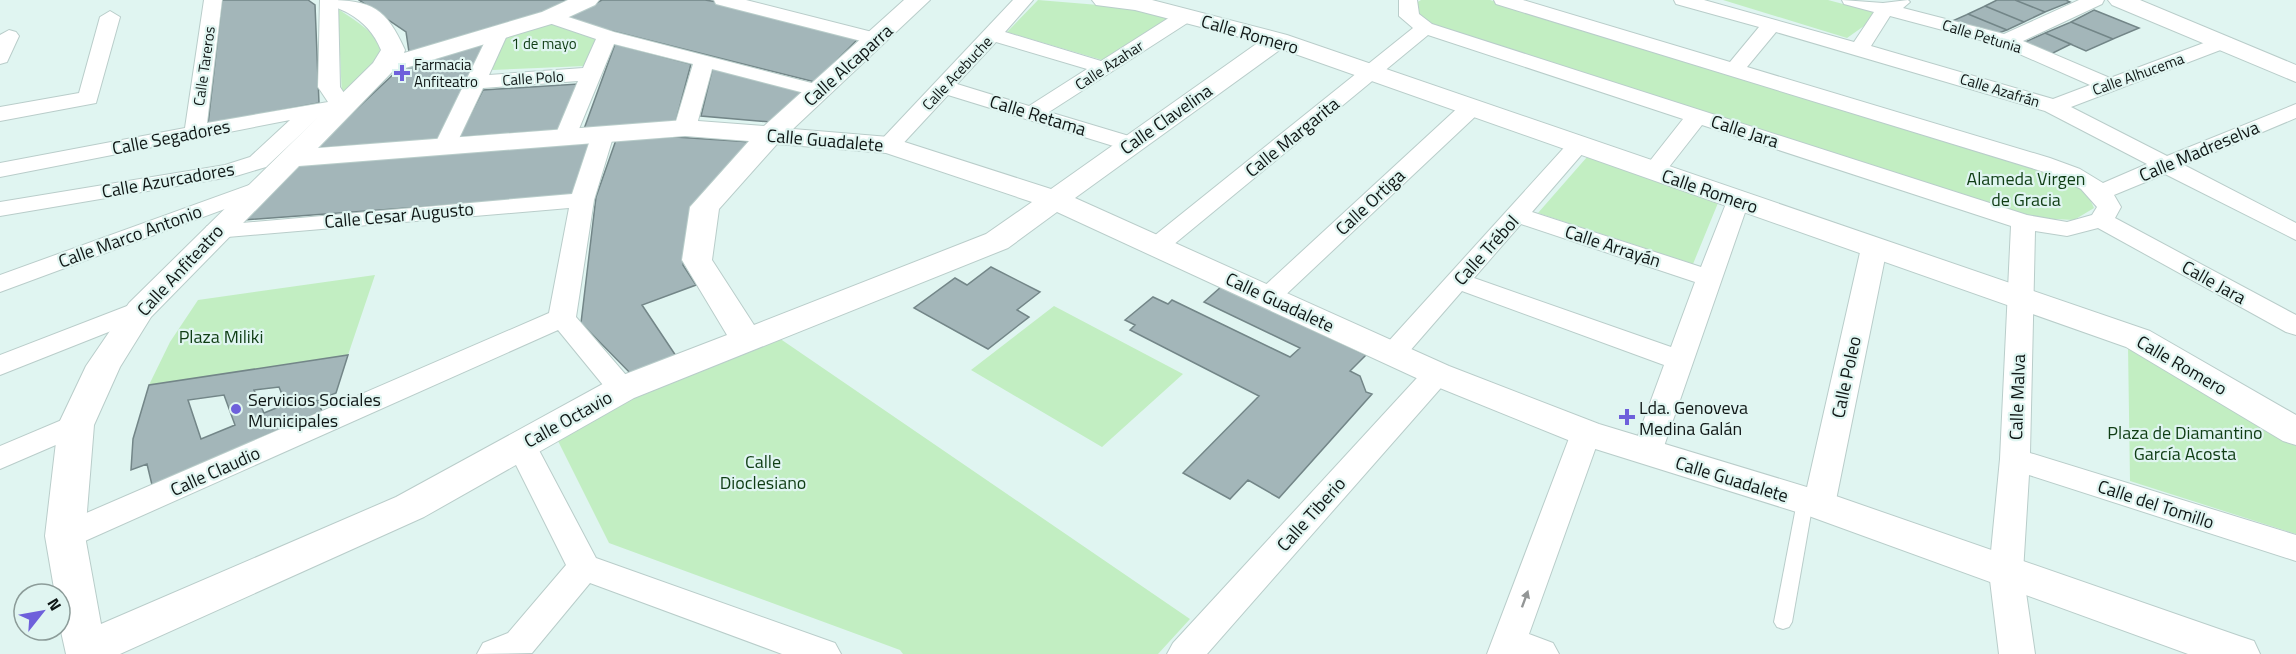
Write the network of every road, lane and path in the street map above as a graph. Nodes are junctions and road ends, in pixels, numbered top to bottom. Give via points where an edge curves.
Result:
1 (213, 0) edge
2 (329, 0) edge
3 (339, 0) edge
4 (587, 0) edge
5 (723, 0) edge
6 (918, 0) edge
7 (1024, 0) edge
8 (1104, 0) edge
9 (1406, 0) edge
10 (1503, 0) edge
11 (1683, 0) edge
12 (1851, 0) edge
13 (1904, 0) edge
14 (2095, 0) edge
15 (2120, 0) edge
16 (1137, 1) edge
17 (1885, 9) junction
18 (1185, 16) junction
19 (110, 17) dead end
20 (550, 17) junction
21 (1771, 25) junction
22 (1425, 28) junction
23 (498, 33) junction
24 (992, 35) junction
25 (9, 36) dead end
26 (607, 36) junction
27 (877, 39) junction
28 (1278, 40) junction
29 (2006, 41) junction
30 (2224, 42) junction
31 (1859, 49) junction
32 (0, 58) edge
33 (704, 61) junction
34 (383, 67) junction
35 (1104, 68) junction
36 (1734, 70) junction
37 (591, 74) junction
38 (1372, 74) junction
39 (2296, 74) edge
40 (475, 82) junction
41 (2109, 85) junction
42 (945, 87) junction
43 (820, 91) junction
44 (2053, 106) junction
45 (329, 108) junction
46 (1471, 108) junction
47 (2296, 110) edge
48 (1033, 113) junction
49 (0, 114) edge
50 (1698, 115) junction
51 (685, 128) junction
52 (195, 132) junction
53 (603, 134) junction
54 (770, 135) junction
55 (566, 136) junction
56 (446, 144) junction
57 (1131, 144) junction
58 (890, 145) junction
59 (1579, 145) junction
60 (291, 158) junction
61 (2166, 165) junction
62 (0, 170) edge
63 (1654, 171) junction
64 (260, 188) junction
65 (2102, 192) junction
66 (582, 200) junction
67 (1054, 200) junction
68 (1737, 201) junction
69 (0, 209) edge
70 (1517, 215) junction
71 (2101, 220) junction
72 (2023, 222) junction
73 (216, 231) junction
74 (2295, 231) edge
75 (1158, 245) junction
76 (1874, 248) junction
77 (1709, 278) junction
78 (1458, 281) junction
79 (0, 284) edge
80 (1269, 296) junction
81 (2020, 299) junction
82 (140, 310) junction
83 (562, 318) junction
84 (2296, 326) edge
85 (746, 339) junction
86 (1392, 353) junction
87 (1679, 360) junction
88 (0, 366) edge
89 (1437, 374) junction
90 (622, 389) junction
91 (76, 426) junction
92 (2296, 432) edge
93 (1586, 433) junction
94 (521, 446) junction
95 (1647, 452) junction
96 (0, 458) edge
97 (2015, 459) junction
98 (1812, 504) junction
99 (65, 536) junction
100 (2296, 548) edge
101 (584, 567) junction
102 (2006, 572) junction
103 (1782, 622) dead end
104 (777, 646) edge
105 (1507, 648) edge
106 (84, 653) edge
107 (495, 654) edge
108 (824, 654) edge
109 (1185, 654) edge
110 (1541, 654) edge
111 (2017, 654) edge
112 (2239, 654) edge

1 - 52 street, Calle Tareros
2 - 45 street
3 - 34 street, Calle Anfiteatro via 359,8 386,30 393,50
4 - 20 street
5 - 27 street
6 - 27 street, Calle Alcaparra
7 - 24 street, Calle Acebuche
8 - 16 street, Calle Romero
9 - 22 street via 1409,16
10 - 36 street
11 - 21 street, Calle Azafrán
12 - 17 street, Calle Petunia
13 - 17 street
14 - 29 street
15 - 30 street
16 - 18 street, Calle Romero
17 - 29 street, Calle Petunia
17 - 31 street
18 - 28 street, Calle Romero
18 - 35 street, Calle Azahar
19 - 49 street via 88,98
20 - 23 street
20 - 26 street
21 - 31 street, Calle Azafrán
21 - 36 street
22 - 38 street, Calle Margarita
22 - 50 street, Calle Jara
23 - 34 street
23 - 40 street
24 - 35 street
24 - 42 street, Calle Acebuche
25 - 32 street
26 - 33 street
26 - 37 street
27 - 43 street, Calle Alcaparra
28 - 38 street, Calle Romero
28 - 57 street, Calle Clavelina
29 - 41 street, Calle Petunia
30 - 39 street
30 - 41 street, Calle Alhucema
31 - 44 street, Calle Azafrán
33 - 43 street
33 - 51 street
34 - 45 street, Calle Anfiteatro
35 - 48 street, Calle Azahar
36 - 65 street via 2042,162 2073,174
37 - 40 street, Calle Polo
37 - 55 street
38 - 46 street, Calle Romero
38 - 75 street, Calle Margarita
40 - 56 street
41 - 44 street, Calle Alhucema
42 - 48 street, Calle Retama
42 - 58 street, Calle Acebuche
43 - 54 street, Calle Alcaparra
44 - 61 street, Calle Azafrán
45 - 52 street, Calle Segadores
45 - 60 street, Calle Anfiteatro
45 - 69 street, Calle Azurcadores via 258,162 228,171
46 - 59 street, Calle Romero
46 - 80 street, Calle Ortiga
47 - 61 street, Calle Madreselva
48 - 57 street, Calle Retama
50 - 63 street
50 - 72 street, Calle Jara
51 - 53 street, Calle Guadalete
51 - 54 street, Calle Guadalete
52 - 62 street, Calle Segadores
53 - 55 street, Calle Guadalete
53 - 66 street
54 - 58 street, Calle Guadalete
54 - 85 street, Calle Alcaparra via 705,207 697,260
55 - 56 street, Calle Guadalete
56 - 60 street, Calle Guadalete
57 - 67 street, Calle Clavelina
58 - 67 street, Calle Guadalete
59 - 63 street, Calle Romero
59 - 70 street, Calle Trébol
60 - 64 street, Calle Anfiteatro
61 - 65 street, Calle Madreselva
61 - 74 street, Calle Azafrán
63 - 68 street, Calle Romero
64 - 73 street, Calle Anfiteatro
64 - 79 street, Calle Marco Antonio
65 - 71 street via 2109,207
66 - 73 street, Calle Cesar Augusto
66 - 83 street
67 - 75 street, Calle Guadalete
67 - 85 street, Calle Octavio via 997,241
68 - 76 street, Calle Romero
68 - 77 street
70 - 77 street, Calle Arrayán
70 - 78 street, Calle Trébol
71 - 72 street, Calle Jara via 2067,229
71 - 84 street, Calle Jara
72 - 81 street, Calle Malva
73 - 82 street, Calle Anfiteatro
75 - 80 street, Calle Guadalete
76 - 81 street, Calle Romero
76 - 98 street, Calle Poleo
77 - 87 street
78 - 86 street, Calle Trébol
78 - 87 street
80 - 86 street, Calle Guadalete
81 - 92 street, Calle Romero via 2138,339
81 - 97 street, Calle Malva
82 - 88 street
82 - 91 street, Calle Anfiteatro via 103,366
83 - 90 street
83 - 99 street, Calle Claudio
85 - 90 street, Calle Octavio
86 - 89 street, Calle Guadalete
87 - 95 street
89 - 93 street, Calle Guadalete
89 - 109 street, Calle Tiberio
90 - 94 street, Calle Octavio
91 - 96 street
91 - 99 street, Calle Anfiteatro
93 - 95 street, Calle Guadalete
105 -> 93 street
94 - 101 street
94 - 106 street, Calle Octavio via 410,507
95 - 98 street, Calle Guadalete
97 - 100 street, Calle del Tomillo
97 - 102 street, Calle Malva
98 - 102 street, Calle Guadalete
98 - 103 lane
99 - 106 street, Calle Anfiteatro
101 - 104 street
101 - 107 street via 520,643
102 - 111 street, Calle Malva
102 - 112 street, Calle Guadalete
104 - 108 street
105 - 110 street

